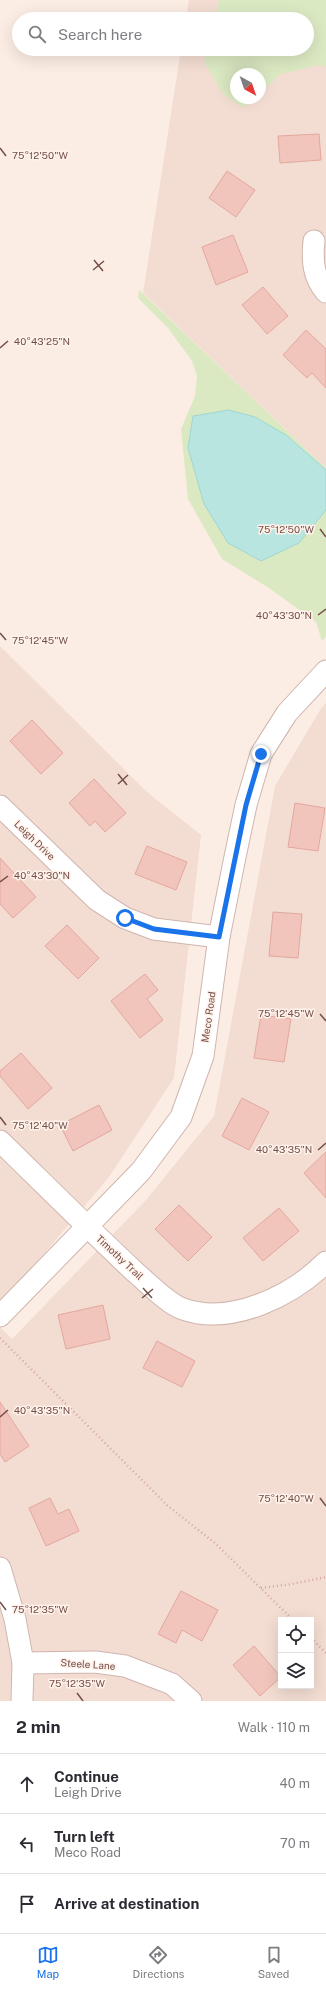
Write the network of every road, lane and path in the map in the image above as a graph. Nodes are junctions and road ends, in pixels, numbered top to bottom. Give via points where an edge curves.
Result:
1 (314, 241) dead end
2 (326, 292) edge
3 (326, 671) edge
4 (0, 806) edge
5 (219, 937) junction
6 (0, 1141) edge
7 (87, 1226) junction
8 (326, 1262) edge
9 (0, 1316) edge
10 (0, 1338) edge
11 (0, 1568) edge
12 (326, 1577) edge
13 (261, 1588) junction
14 (289, 1617) edge
15 (314, 1641) edge
16 (326, 1653) edge
17 (23, 1662) junction
18 (22, 1701) edge
19 (191, 1701) edge

1 - 2 street via 312,256 315,272
3 - 5 street, Meco Road via 287,713 261,754 246,805
4 - 5 street, Leigh Drive via 97,900 125,918 154,929
5 - 7 street, Meco Road via 203,1056 181,1117 141,1171
6 - 7 street, Timothy Trail
7 - 8 street, Timothy Trail via 159,1293 182,1309 209,1314 243,1310 280,1297
7 - 9 street, Meco Road
10 - 13 path via 168,1506 216,1544
11 - 17 street via 15,1619
12 - 13 path
13 - 14 path
15 - 16 path
17 - 18 street
17 - 19 street, Steele Lane via 88,1662 125,1666 172,1684

